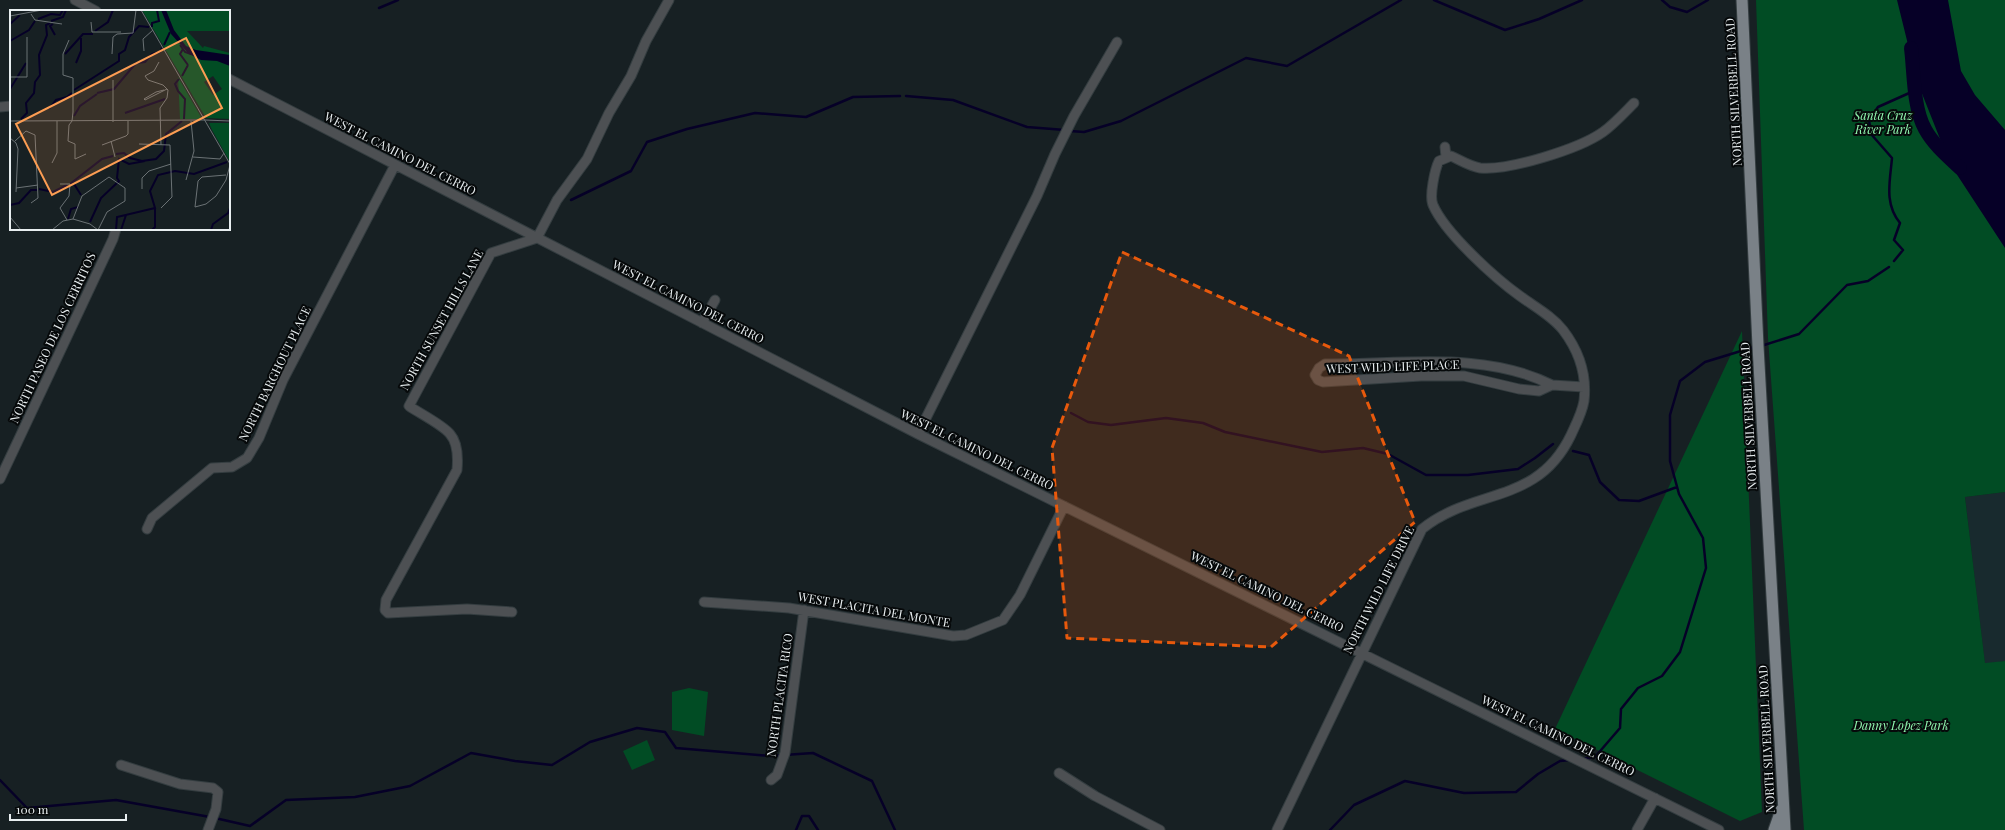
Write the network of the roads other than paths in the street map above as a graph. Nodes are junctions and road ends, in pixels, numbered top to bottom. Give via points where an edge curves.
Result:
1 (75, 0) edge
2 (669, 0) edge
3 (1742, 0) edge
4 (94, 10) edge
5 (1117, 42) dead end
6 (230, 80) edge
7 (1634, 103) dead end
8 (10, 106) edge
9 (0, 107) edge
10 (1445, 147) dead end
11 (1446, 157) junction
12 (395, 165) junction
13 (116, 230) edge
14 (537, 238) junction
15 (715, 300) dead end
16 (702, 323) junction
17 (1552, 386) junction
18 (1584, 387) junction
19 (918, 434) junction
20 (0, 479) edge
21 (1064, 506) junction
22 (147, 529) dead end
23 (704, 602) dead end
24 (804, 610) junction
25 (512, 612) dead end
26 (1362, 652) junction
27 (121, 765) dead end
28 (1059, 773) dead end
29 (771, 780) dead end
30 (1655, 798) junction
31 (1784, 804) junction
32 (208, 830) edge
33 (1160, 830) edge
34 (1277, 830) edge
35 (1637, 830) edge
36 (1719, 830) edge
37 (1774, 830) edge
38 (1785, 830) edge

1 - 4 street
2 - 14 street via 587,159 557,200
3 - 31 main road, NORTH SILVERBELL ROAD via 1758,346
5 - 19 street via 1058,148 1037,196
6 - 12 street, WEST EL CAMINO DEL CERRO
7 - 11 street via 1602,133 1542,157 1502,168 1479,168 1451,156
8 - 9 street
10 - 11 street
11 - 18 street, NORTH WILD LIFE DRIVE via 1436,166 1433,204 1449,228 1474,256 1562,329 1581,363
12 - 14 street, WEST EL CAMINO DEL CERRO
12 - 22 street, NORTH BARGHOUT PLACE via 287,373 248,458 232,467 212,468 152,518
13 - 20 street, NORTH PASEO DE LOS CERRITOS
14 - 16 street, WEST EL CAMINO DEL CERRO
14 - 25 street, NORTH SUNSET HILLS LANE via 491,253 409,406 450,434 456,446 457,470 384,603 388,613 467,609
15 - 16 street, WEST EL CAMINO DEL CERRO
16 - 19 street, WEST EL CAMINO DEL CERRO
17 - 17 street, WEST WILD LIFE PLACE via 1536,377 1462,362 1325,364 1315,375 1323,382 1464,376 1519,389 1538,391
17 - 18 street, WEST WILD LIFE PLACE
18 - 26 street, NORTH WILD LIFE DRIVE via 1584,402 1569,439 1559,456 1539,476 1499,495 1450,511 1422,529
19 - 21 street, WEST EL CAMINO DEL CERRO
21 - 24 street, WEST PLACITA DEL MONTE via 1011,610 1004,620 984,629 953,636
21 - 26 street, WEST EL CAMINO DEL CERRO
23 - 24 street, WEST PLACITA DEL MONTE
24 - 29 street, NORTH PLACITA RICO via 785,753 777,775
26 - 30 street, WEST EL CAMINO DEL CERRO
26 - 34 street, NORTH WILD LIFE DRIVE
27 - 32 street via 180,784 213,788 218,792 216,810
28 - 33 street via 1095,796
30 - 35 street
30 - 36 street, WEST EL CAMINO DEL CERRO
31 - 37 main road
31 - 38 main road, NORTH SILVERBELL ROAD

